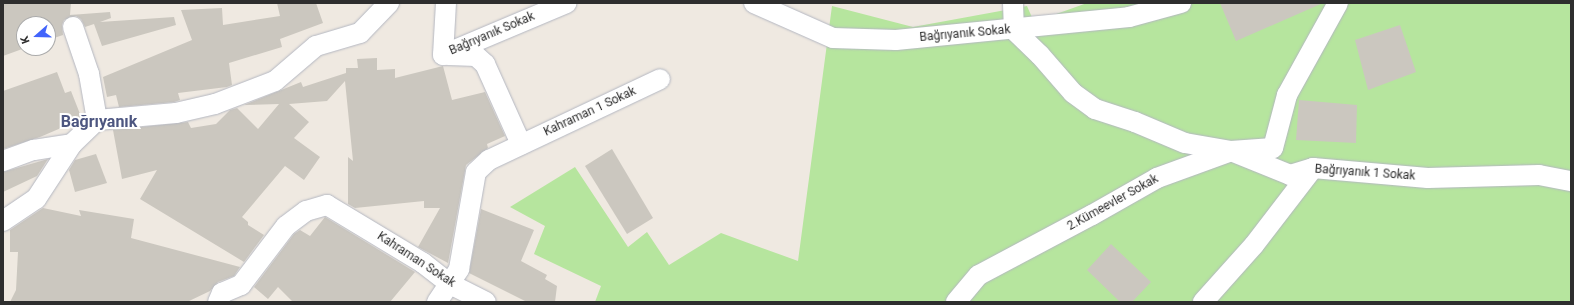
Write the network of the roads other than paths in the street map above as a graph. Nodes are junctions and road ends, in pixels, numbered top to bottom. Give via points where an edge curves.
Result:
1 (389, 3) edge
2 (446, 3) edge
3 (567, 3) edge
4 (754, 3) edge
5 (1013, 3) edge
6 (1338, 3) edge
7 (1178, 4) edge
8 (73, 27) dead end
9 (1014, 30) junction
10 (443, 55) junction
11 (660, 79) dead end
12 (97, 120) junction
13 (72, 144) junction
14 (520, 144) junction
15 (1231, 151) junction
16 (3, 161) edge
17 (1313, 168) junction
18 (1571, 181) edge
19 (3, 221) edge
20 (450, 284) junction
21 (218, 302) edge
22 (437, 302) edge
23 (486, 302) edge
24 (956, 302) edge
25 (1203, 302) edge

1 - 12 street via 360,33 316,46 275,81 215,104 182,111
2 - 10 street, Bağrıyanık Sokak
3 - 10 street, Bağrıyanık Sokak
4 - 9 street, Bağrıyanık Sokak via 833,38 896,40
5 - 9 street
6 - 15 street, 2.Kümeevler Sokak via 1287,94 1273,148
7 - 9 street, Bağrıyanık Sokak via 1129,17
8 - 12 street via 89,74
9 - 15 street, Bağrıyanık 1 Sokak via 1073,93 1095,110 1135,122 1185,143
10 - 14 street via 476,56 485,64
11 - 14 street, Kahraman 1 Sokak
12 - 13 street
13 - 16 street via 34,150
13 - 19 street via 36,200
14 - 20 street, Kahraman 1 Sokak via 489,160 476,172 459,269
15 - 17 street, Bağrıyanık 1 Sokak via 1290,175
15 - 24 street, 2.Kümeevler Sokak via 1156,178 979,275
17 - 18 street, Bağrıyanık 1 Sokak via 1428,178 1540,175
17 - 25 street via 1254,245
20 - 21 street, Kahraman Sokak via 423,263 327,205 306,211 286,226 241,285 222,293
20 - 22 street, Kahraman 1 Sokak
20 - 23 street, Kahraman Sokak

